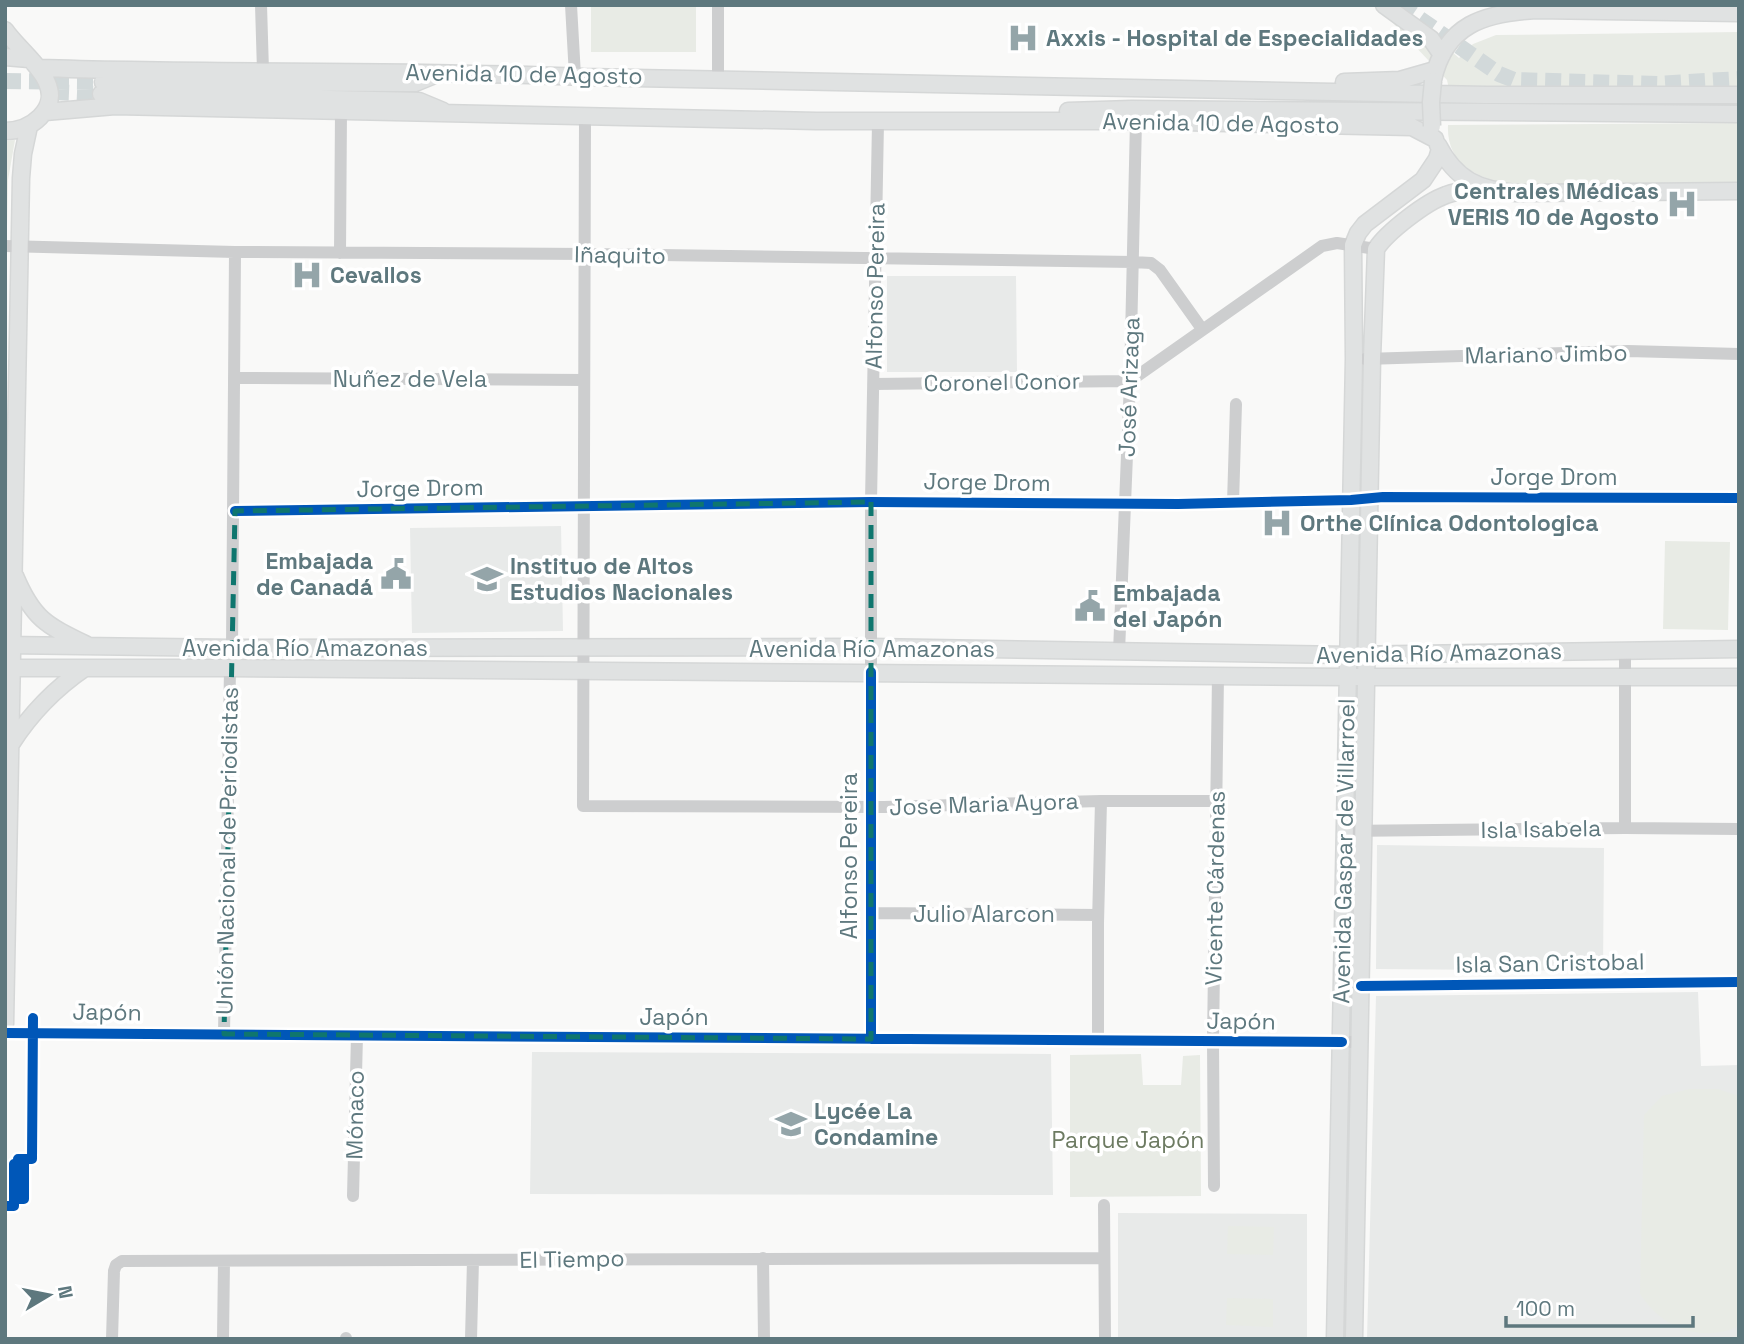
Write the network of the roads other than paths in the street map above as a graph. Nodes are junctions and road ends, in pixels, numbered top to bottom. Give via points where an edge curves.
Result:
1 (261, 5) edge
2 (571, 5) edge
3 (718, 5) edge
4 (1384, 5) edge
5 (1485, 5) edge
6 (1542, 8) edge
7 (1506, 12) junction
8 (1739, 13) edge
9 (5, 30) edge
10 (1442, 55) junction
11 (5, 57) edge
12 (34, 63) junction
13 (263, 71) junction
14 (446, 71) junction
15 (575, 76) junction
16 (1434, 76) junction
17 (718, 79) junction
18 (1009, 85) junction
19 (1739, 95) edge
20 (341, 111) junction
21 (45, 112) junction
22 (1739, 114) edge
23 (455, 115) junction
24 (585, 117) junction
25 (1136, 121) junction
26 (878, 122) junction
27 (1004, 122) junction
28 (29, 126) junction
29 (5, 131) edge
30 (1436, 138) junction
31 (1484, 189) junction
32 (1739, 191) edge
33 (1353, 245) junction
34 (13, 247) edge
35 (1376, 249) junction
36 (235, 252) junction
37 (340, 253) junction
38 (585, 254) junction
39 (875, 258) junction
40 (1133, 262) junction
41 (1202, 329) junction
42 (1739, 354) edge
43 (1372, 358) junction
44 (1354, 359) junction
45 (235, 378) junction
46 (584, 380) junction
47 (1130, 381) junction
48 (874, 384) junction
49 (11, 404) edge
50 (1236, 404) dead end
51 (1370, 498) junction
52 (1739, 498) edge
53 (1350, 500) junction
54 (871, 502) junction
55 (1233, 503) junction
56 (1125, 504) junction
57 (584, 507) junction
58 (234, 511) junction
59 (12, 570) junction
60 (9, 645) edge
61 (871, 647) junction
62 (92, 648) junction
63 (232, 648) junction
64 (583, 649) junction
65 (1739, 649) edge
66 (1625, 650) junction
67 (1119, 652) junction
68 (1368, 654) junction
69 (1347, 655) junction
70 (9, 668) edge
71 (85, 668) junction
72 (230, 668) junction
73 (583, 671) junction
74 (871, 672) junction
75 (1218, 675) junction
76 (1624, 676) junction
77 (1347, 677) junction
78 (1368, 677) junction
79 (1739, 677) edge
80 (10, 746) junction
81 (1101, 801) junction
82 (1216, 802) junction
83 (871, 807) junction
84 (1625, 828) junction
85 (1739, 829) edge
86 (1343, 831) junction
87 (1364, 831) junction
88 (870, 913) junction
89 (1098, 915) junction
90 (1739, 982) edge
91 (1361, 986) junction
92 (5, 1024) edge
93 (5, 1033) edge
94 (224, 1034) junction
95 (357, 1035) junction
96 (871, 1039) junction
97 (1098, 1041) junction
98 (1213, 1041) junction
99 (1342, 1042) junction
100 (1360, 1042) junction
101 (1214, 1186) dead end
102 (353, 1196) dead end
103 (1104, 1205) dead end
104 (1356, 1255) junction
105 (1336, 1256) junction
106 (763, 1258) junction
107 (1104, 1258) junction
108 (473, 1260) junction
109 (225, 1261) junction
110 (112, 1339) edge
111 (223, 1339) edge
112 (471, 1339) edge
113 (764, 1339) edge
114 (1105, 1339) edge
115 (1335, 1339) edge
116 (1354, 1339) edge

1 - 13 street
2 - 15 street
3 - 17 street
4 - 10 main road via 1431,39
5 - 7 main road
6 - 7 main road
6 - 8 main road
7 - 10 main road via 1465,27
9 - 12 main road
10 - 16 main road
11 - 12 main road, Avenida 10 de Agosto
12 - 13 main road, Avenida 10 de Agosto
12 - 21 main road via 49,85
13 - 14 main road, Avenida 10 de Agosto
14 - 15 main road, Avenida 10 de Agosto
14 - 23 main road via 415,83 102,88 419,101
15 - 17 main road, Avenida 10 de Agosto
16 - 18 main road, Avenida 10 de Agosto via 1330,83 1048,77
16 - 30 main road, bridge via 1431,102
17 - 18 main road, Avenida 10 de Agosto
18 - 19 main road, Avenida 10 de Agosto
20 - 21 main road, Avenida 10 de Agosto via 115,106
20 - 23 main road, Avenida 10 de Agosto
20 - 37 street
21 - 28 main road
22 - 27 main road, Avenida 10 de Agosto via 1132,109 1038,111
23 - 24 main road, Avenida 10 de Agosto
24 - 26 main road, Avenida 10 de Agosto
24 - 38 street
25 - 27 main road, Avenida 10 de Agosto
25 - 30 main road, Avenida 10 de Agosto via 1412,127
25 - 40 street, José Arizaga
26 - 27 main road, Avenida 10 de Agosto
26 - 39 street, Alfonso Pereira
28 - 29 main road
28 - 34 main road
30 - 31 main road, Avenida 10 de Agosto via 1458,172
30 - 33 main road via 1430,173 1365,224
31 - 32 main road, Avenida 10 de Agosto via 1516,193
31 - 35 main road via 1435,200 1382,239
33 - 35 street
33 - 41 street via 1322,246
33 - 44 main road, Avenida Gaspar de Villarroel
34 - 36 street, Iñaquito
34 - 49 main road
35 - 43 main road, Avenida Gaspar de Villarroel
36 - 37 street, Iñaquito
36 - 45 street
37 - 38 street, Iñaquito
38 - 39 street, Iñaquito
38 - 46 street
39 - 40 street, Iñaquito
39 - 48 street, Alfonso Pereira
40 - 41 street, Iñaquito via 1151,263 1160,270
40 - 47 street, José Arizaga
41 - 47 street
42 - 43 street, Mariano Jimbo via 1628,351
43 - 44 street, Mariano Jimbo
43 - 51 main road, Avenida Gaspar de Villarroel
44 - 53 main road, Avenida Gaspar de Villarroel
45 - 46 street, Nuñez de Vela
45 - 58 street
46 - 57 street
47 - 48 street, Coronel Conor
47 - 56 street, José Arizaga
48 - 54 street, Alfonso Pereira
49 - 59 main road
50 - 55 street
51 - 52 street, Jorge Drom
51 - 53 street, Jorge Drom
51 - 68 main road, Avenida Gaspar de Villarroel
53 - 55 street, Jorge Drom
53 - 69 main road, Avenida Gaspar de Villarroel
54 - 56 street, Jorge Drom
54 - 57 street, Jorge Drom
54 - 61 street, Alfonso Pereira
55 - 56 street, Jorge Drom
56 - 67 street, José Arizaga
57 - 58 street, Jorge Drom
57 - 64 street
58 - 63 street
59 - 60 main road
59 - 62 main road via 24,599 41,620
60 - 62 main road, Avenida Río Amazonas
60 - 70 main road
61 - 64 main road, Avenida Río Amazonas
61 - 67 main road, Avenida Río Amazonas
61 - 74 street, Alfonso Pereira
62 - 63 main road, Avenida Río Amazonas
63 - 64 main road, Avenida Río Amazonas
64 - 73 street
65 - 66 main road, Avenida Río Amazonas
66 - 68 main road, Avenida Río Amazonas
66 - 76 street
67 - 69 main road, Avenida Río Amazonas
68 - 69 main road, Avenida Río Amazonas
68 - 78 main road, Avenida Gaspar de Villarroel
69 - 77 main road, Avenida Gaspar de Villarroel
70 - 71 main road, Avenida Río Amazonas
70 - 80 main road
71 - 72 main road, Avenida Río Amazonas
71 - 80 main road via 40,705
72 - 73 main road, Avenida Río Amazonas
72 - 94 street, Unión Nacional de Periodistas
73 - 74 main road, Avenida Río Amazonas
73 - 83 street, Jose Maria Ayora via 583,806
74 - 75 main road, Avenida Río Amazonas
74 - 83 street, Alfonso Pereira
75 - 77 main road, Avenida Río Amazonas
75 - 82 street, Vicente Cárdenas
76 - 78 main road, Avenida Río Amazonas
76 - 79 main road, Avenida Río Amazonas
76 - 84 street
77 - 78 main road, Avenida Río Amazonas
77 - 86 main road, Avenida Gaspar de Villarroel
78 - 87 main road, Avenida Gaspar de Villarroel
80 - 92 main road
81 - 82 street, Jose Maria Ayora
81 - 83 street, Jose Maria Ayora
81 - 89 street
82 - 98 street, Vicente Cárdenas
83 - 88 street, Alfonso Pereira
84 - 85 street, Isla Isabela
84 - 87 street, Isla Isabela
86 - 87 street, Isla Isabela
86 - 99 main road, Avenida Gaspar de Villarroel
87 - 91 main road, Avenida Gaspar de Villarroel
88 - 89 street, Julio Alarcon
88 - 96 street, Alfonso Pereira
89 - 97 street
90 - 91 street, Isla San Cristobal
91 - 100 main road, Avenida Gaspar de Villarroel
93 - 94 street, Japón
94 - 95 street, Japón
95 - 96 street, Japón
95 - 102 street, Mónaco
96 - 97 street, Japón
97 - 98 street, Japón
98 - 99 street, Japón
98 - 101 street, Vicente Cárdenas
99 - 100 street, Japón
99 - 105 main road, Avenida Gaspar de Villarroel
100 - 104 main road, Avenida Gaspar de Villarroel
103 - 107 street
104 - 105 main road
104 - 116 main road, Avenida Gaspar de Villarroel
105 - 115 main road, Avenida Gaspar de Villarroel
106 - 107 street, El Tiempo
106 - 108 street, El Tiempo
106 - 113 street
107 - 114 street
108 - 109 street, El Tiempo
108 - 112 street
109 - 110 street, El Tiempo via 122,1261 116,1265
109 - 111 street

